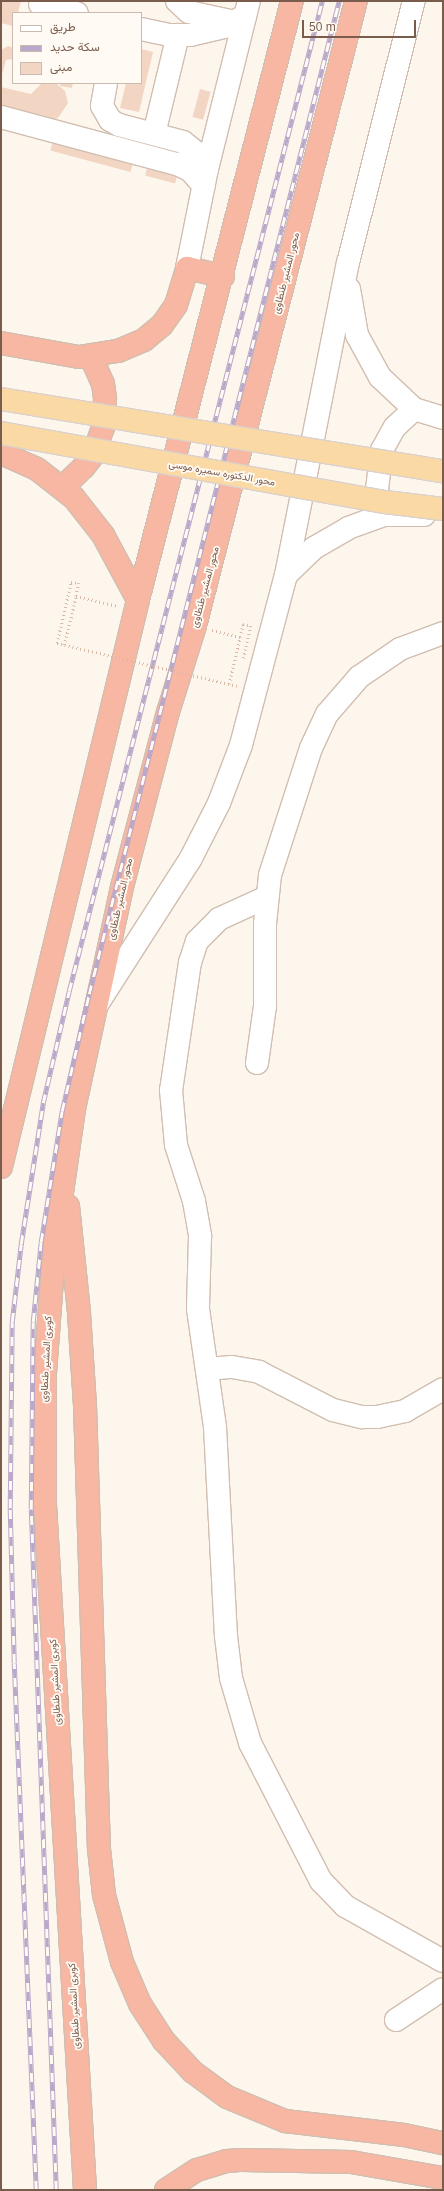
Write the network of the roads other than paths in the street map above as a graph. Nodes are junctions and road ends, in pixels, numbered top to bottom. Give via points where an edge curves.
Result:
1 (177, 1) edge
2 (292, 1) edge
3 (356, 1) edge
4 (414, 1) edge
5 (40, 4) dead end
6 (73, 12) edge
7 (243, 13) edge
8 (142, 29) edge
9 (178, 35) junction
10 (106, 84) edge
11 (1, 118) edge
12 (154, 134) junction
13 (205, 178) junction
14 (348, 263) junction
15 (187, 268) junction
16 (223, 276) junction
17 (1, 343) edge
18 (91, 357) junction
19 (1, 399) edge
20 (414, 409) junction
21 (443, 418) edge
22 (1, 433) edge
23 (1, 453) edge
24 (443, 471) edge
25 (63, 487) junction
26 (443, 509) edge
27 (383, 515) junction
28 (443, 518) edge
29 (286, 575) junction
30 (137, 605) junction
31 (443, 633) edge
32 (267, 897) junction
33 (96, 1006) junction
34 (257, 1063) dead end
35 (1, 1167) edge
36 (63, 1175) junction
37 (208, 1369) junction
38 (443, 1389) edge
39 (443, 1961) edge
40 (443, 1989) edge
41 (396, 2020) dead end
42 (443, 2143) edge
43 (443, 2178) edge
44 (85, 2190) edge
45 (166, 2190) edge

1 - 7 street via 189,12
2 - 16 highway
3 - 33 highway, محور المشير طنطاوى via 195,626 144,799
4 - 14 street
5 - 6 street
7 - 9 street via 213,30
7 - 13 street
8 - 9 street
9 - 12 street
10 - 12 street via 102,106 110,120 119,125
11 - 13 street via 177,164
12 - 13 street via 191,147
13 - 15 street
14 - 20 street via 352,319 363,350 380,377
14 - 29 street
15 - 16 highway
15 - 18 highway via 176,305 153,333 118,351
16 - 30 highway
17 - 18 highway via 68,356
18 - 25 highway via 105,398 103,428 96,449 84,468
19 - 24 main road, bridge
20 - 21 street
20 - 27 street via 395,427 382,450 377,489
22 - 26 main road, محور الدكتوره سميره موسى, bridge via 385,502
23 - 25 highway via 37,469
25 - 30 highway via 94,522
27 - 28 street
27 - 29 street via 331,537 314,548
29 - 33 street via 250,715 219,802 177,884
30 - 35 highway
31 - 32 street via 400,649 359,677 327,714 311,748 275,853
32 - 34 street via 265,1006
32 - 37 street via 219,919 210,925 197,941 190,962 173,1074 172,1106 176,1145 194,1201 200,1236 198,1309
33 - 36 highway, محور المشير طنطاوى
36 - 42 highway via 83,1359 99,1849 104,1895 122,1962 140,2004 164,2041 193,2072 227,2097 285,2121 404,2135
36 - 44 highway, كوبرى المشير طنطاوى via 45,1366 44,1505
37 - 38 street via 232,1367 259,1372 333,1410 362,1417 377,1417 405,1411
37 - 39 street via 215,1427 228,1658 236,1699 250,1743 327,1890 346,1906
40 - 41 street
43 - 45 highway via 351,2162 243,2160 197,2170

